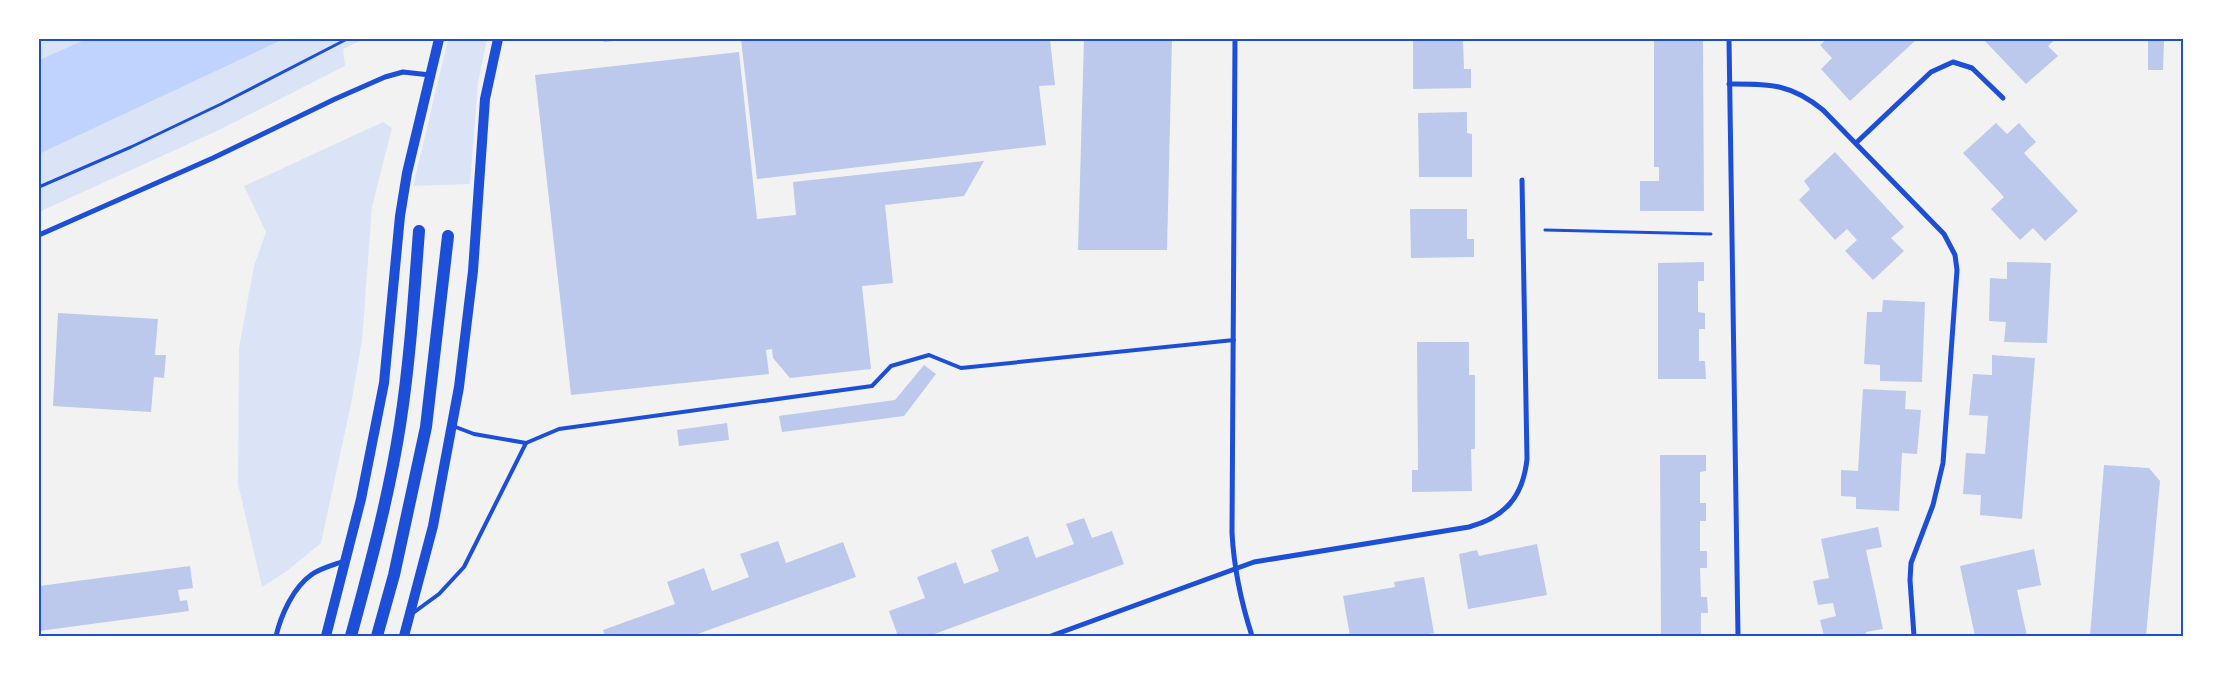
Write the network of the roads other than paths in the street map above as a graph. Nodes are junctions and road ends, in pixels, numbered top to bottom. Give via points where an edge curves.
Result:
1 (439, 39) edge
2 (498, 39) edge
3 (1235, 39) edge
4 (1729, 39) edge
5 (431, 75) junction
6 (1729, 84) junction
7 (2003, 98) dead end
8 (1856, 143) junction
9 (1522, 180) dead end
10 (419, 232) dead end
11 (39, 235) edge
12 (448, 236) dead end
13 (1234, 340) junction
14 (453, 426) junction
15 (526, 442) junction
16 (345, 561) junction
17 (1234, 570) junction
18 (409, 616) junction
19 (276, 636) edge
20 (326, 636) edge
21 (352, 636) edge
22 (377, 636) edge
23 (404, 636) edge
24 (1051, 636) edge
25 (1252, 636) edge
26 (1738, 636) edge
27 (1914, 636) edge

1 - 5 main road
2 - 14 main road via 485,99 473,272
3 - 13 street
4 - 6 street
5 - 11 street via 403,72 385,77
5 - 16 main road via 400,216 384,383
6 - 8 street via 1771,84 1796,91 1823,110
6 - 26 street
7 - 8 street via 1972,68 1953,62 1931,72
8 - 27 street via 1944,234 1955,255 1957,270 1943,463 1933,505 1911,563
9 - 17 street via 1527,459 1526,473 1511,503 1500,514 1469,527 1268,559
10 - 21 main road via 410,358 400,426 389,487
12 - 22 main road via 426,427 394,576
13 - 15 lane via 962,368 929,355 891,366 872,386 559,429
13 - 17 street
14 - 15 lane via 474,434
14 - 18 main road via 433,526
15 - 18 lane via 464,567 439,594
16 - 19 street via 312,574 298,589 287,606
16 - 20 main road
17 - 24 street
17 - 25 street
18 - 23 main road

